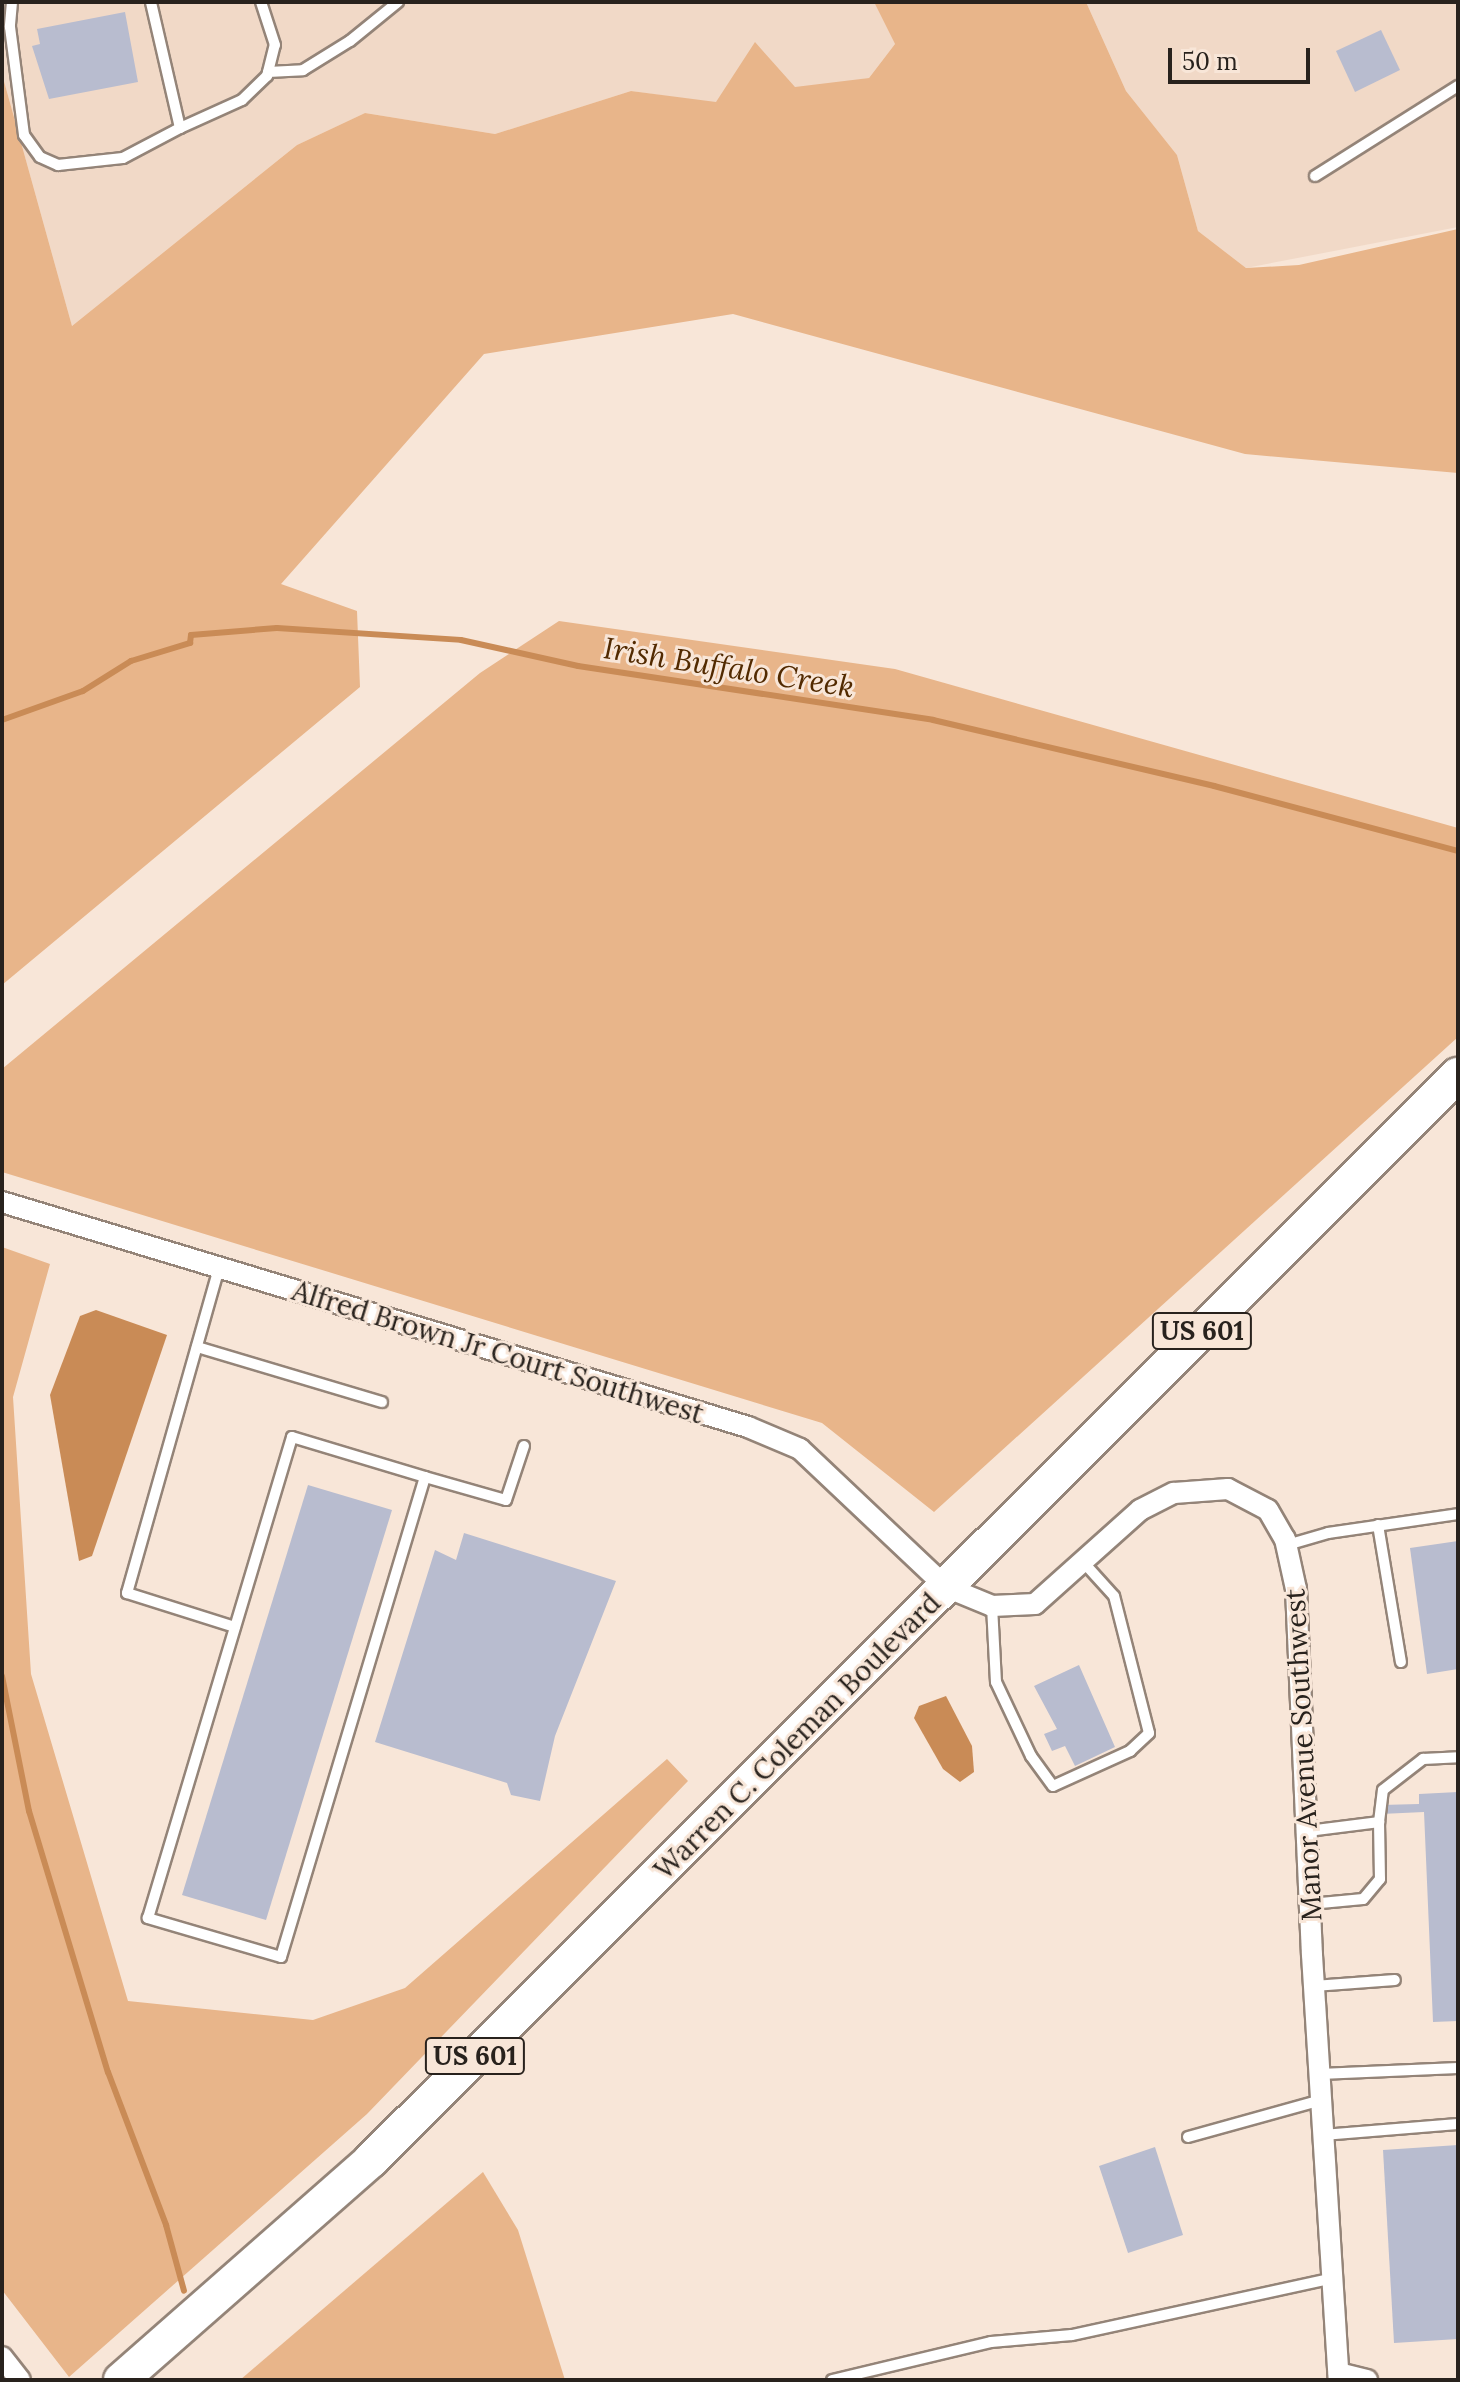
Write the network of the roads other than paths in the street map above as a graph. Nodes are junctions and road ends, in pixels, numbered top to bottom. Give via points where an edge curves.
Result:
1 (12, 2) edge
2 (151, 2) edge
3 (261, 2) edge
4 (398, 2) edge
5 (268, 72) junction
6 (1458, 86) edge
7 (180, 128) junction
8 (1315, 176) dead end
9 (1458, 1075) edge
10 (2, 1202) edge
11 (219, 1268) junction
12 (197, 1347) junction
13 (382, 1402) dead end
14 (524, 1446) dead end
15 (425, 1477) junction
16 (1458, 1514) edge
17 (1378, 1525) junction
18 (1287, 1545) junction
19 (1085, 1564) junction
20 (946, 1587) junction
21 (992, 1606) junction
22 (235, 1627) junction
23 (1401, 1662) dead end
24 (1458, 1757) edge
25 (1379, 1822) junction
26 (1308, 1831) junction
27 (1310, 1904) junction
28 (1395, 1980) dead end
29 (1314, 1986) junction
30 (1458, 2068) edge
31 (1320, 2074) junction
32 (1321, 2100) junction
33 (1458, 2124) edge
34 (1323, 2135) junction
35 (1188, 2137) dead end
36 (1333, 2278) junction
37 (2, 2357) edge
38 (1339, 2376) edge
39 (20, 2380) edge
40 (121, 2380) edge
41 (832, 2380) edge
42 (1367, 2380) edge

1 - 7 lane via 10,27 24,135 40,157 58,165 123,158
2 - 7 lane
3 - 5 lane via 275,45
4 - 5 lane via 303,70
5 - 7 lane via 242,100
6 - 8 lane
9 - 20 highway, Warren C. Coleman Boulevard / US 601
10 - 11 street, Alfred Brown Jr Court Southwest
11 - 12 lane
11 - 20 street, Alfred Brown Jr Court Southwest via 748,1427 800,1449
12 - 13 lane
12 - 22 lane via 127,1593
14 - 15 lane via 506,1500
15 - 22 lane via 292,1437
15 - 22 lane via 281,1957 148,1918
16 - 17 lane
17 - 18 lane
17 - 23 lane
18 - 19 street, Manor Avenue Southwest via 1277,1521 1255,1499 1209,1486 1174,1493 1140,1510
18 - 26 street, Manor Avenue Southwest via 1296,1589
19 - 21 street, Manor Avenue Southwest via 1035,1604
19 - 21 lane via 1114,1596 1149,1733 1130,1751 1053,1786 1031,1756 996,1682
20 - 21 street, Manor Avenue Southwest
20 - 40 highway, Warren C. Coleman Boulevard / US 601 via 371,2160
24 - 25 lane via 1423,1759 1383,1790
25 - 26 lane
25 - 27 lane via 1380,1879 1372,1889 1363,1899
26 - 27 street, Manor Avenue Southwest
27 - 29 street, Manor Avenue Southwest
28 - 29 lane
29 - 31 street, Manor Avenue Southwest
30 - 31 lane
31 - 32 street, Manor Avenue Southwest
32 - 34 street, Manor Avenue Southwest
32 - 35 lane
33 - 34 lane
34 - 36 street, Manor Avenue Southwest
36 - 38 street, Manor Avenue Southwest
36 - 41 lane via 1072,2335 991,2342
37 - 39 street
38 - 42 street

